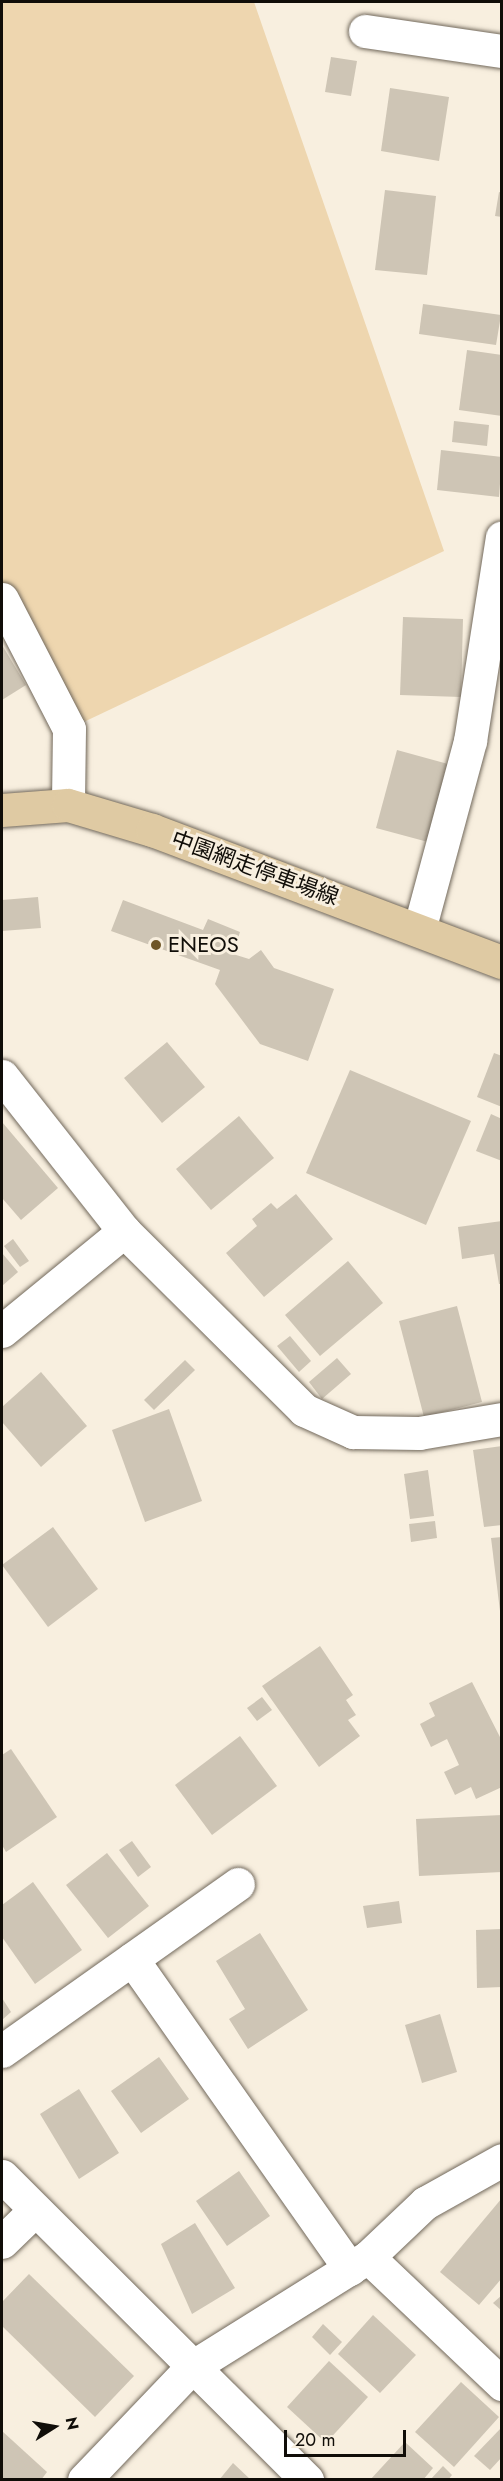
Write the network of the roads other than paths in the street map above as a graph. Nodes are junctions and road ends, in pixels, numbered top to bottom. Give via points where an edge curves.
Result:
1 (365, 31) dead end
2 (501, 51) edge
3 (501, 537) edge
4 (2, 599) edge
5 (68, 805) junction
6 (2, 810) edge
7 (419, 930) junction
8 (501, 962) edge
9 (2, 1076) edge
10 (124, 1231) junction
11 (2, 1331) edge
12 (501, 1419) edge
13 (238, 1884) dead end
14 (132, 1959) junction
15 (2, 2051) edge
16 (501, 2160) edge
17 (2, 2176) edge
18 (36, 2210) junction
19 (2, 2242) edge
20 (359, 2263) junction
21 (192, 2367) junction
22 (501, 2384) edge
23 (84, 2480) edge
24 (307, 2480) edge

1 - 2 street
3 - 7 street via 470,741
4 - 5 street via 69,729
5 - 6 main road, 中園網走停車場線
5 - 7 main road, 中園網走停車場線 via 152,830
7 - 8 main road, 中園網走停車場線
9 - 10 street
10 - 11 street
10 - 12 street via 304,1410 353,1432 419,1433
13 - 14 street
14 - 15 street
14 - 20 street
16 - 20 street via 425,2204
17 - 18 street
18 - 19 street
18 - 21 street
20 - 21 street
20 - 22 street
21 - 23 street
21 - 24 street

